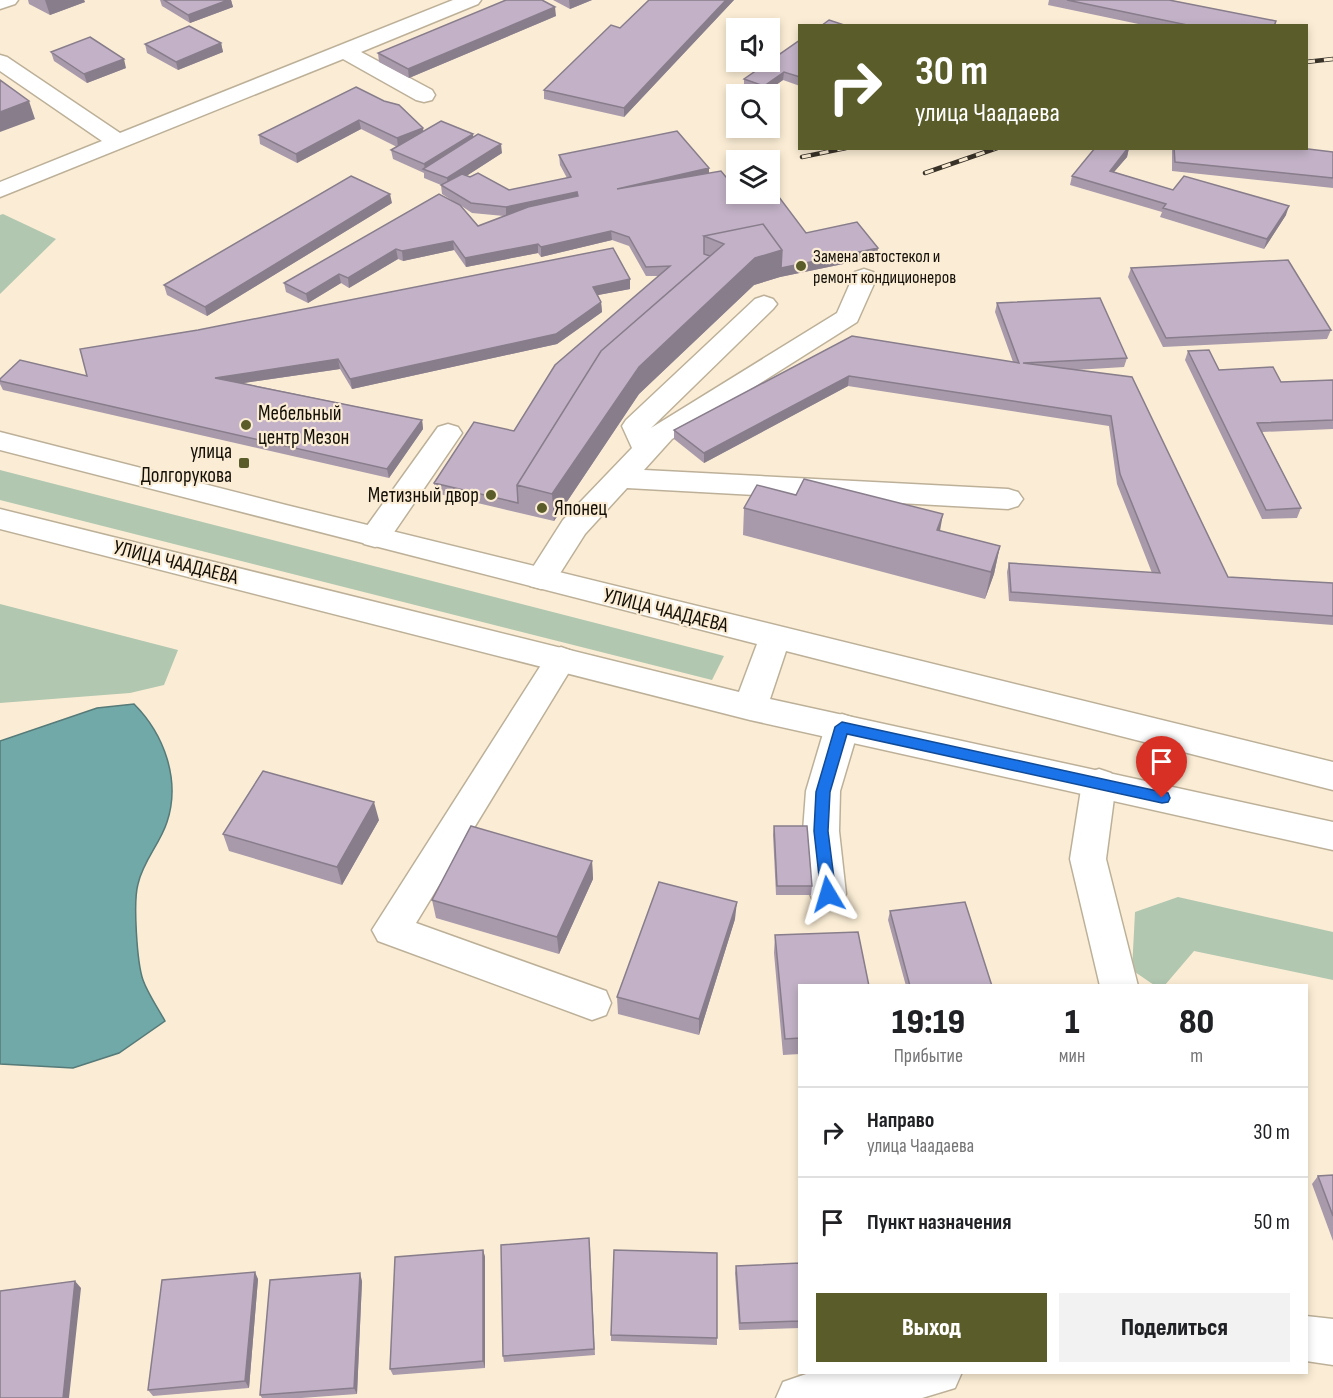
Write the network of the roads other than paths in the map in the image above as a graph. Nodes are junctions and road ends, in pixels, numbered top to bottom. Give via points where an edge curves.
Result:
1 (8, 0) edge
2 (471, 0) edge
3 (0, 3) edge
4 (344, 51) junction
5 (0, 61) edge
6 (424, 95) dead end
7 (118, 142) junction
8 (0, 190) edge
9 (864, 278) dead end
10 (764, 304) dead end
11 (448, 433) dead end
12 (0, 441) edge
13 (647, 449) junction
14 (620, 478) junction
15 (1008, 499) dead end
16 (0, 519) edge
17 (375, 537) junction
18 (541, 578) junction
19 (774, 638) junction
20 (561, 659) junction
21 (750, 707) junction
22 (842, 727) junction
23 (1333, 776) edge
24 (1099, 783) junction
25 (1333, 836) edge
26 (828, 894) dead end
27 (1119, 984) edge
28 (592, 1003) dead end
29 (1308, 1338) edge
30 (1333, 1342) edge
31 (931, 1374) edge
32 (857, 1393) edge
33 (799, 1398) edge

1 - 3 main road
2 - 4 main road
4 - 6 main road
4 - 7 main road
5 - 7 main road
7 - 8 main road
9 - 13 main road via 848,317 663,433
10 - 13 main road via 636,426
11 - 17 main road
12 - 17 main road, УЛИЦА ЧААДАЕВА
13 - 14 main road
14 - 15 main road
14 - 18 main road via 574,526
16 - 20 main road, УЛИЦА ЧААДАЕВА
17 - 18 main road, УЛИЦА ЧААДАЕВА
18 - 19 main road, УЛИЦА ЧААДАЕВА
19 - 21 main road
19 - 23 main road, УЛИЦА ЧААДАЕВА
20 - 21 main road, УЛИЦА ЧААДАЕВА
20 - 28 main road via 391,930
21 - 22 main road, УЛИЦА ЧААДАЕВА
22 - 24 main road, УЛИЦА ЧААДАЕВА
22 - 26 main road via 823,792 821,831
24 - 25 main road, УЛИЦА ЧААДАЕВА
24 - 27 main road via 1088,859
29 - 30 main road
31 - 32 main road
32 - 33 main road

